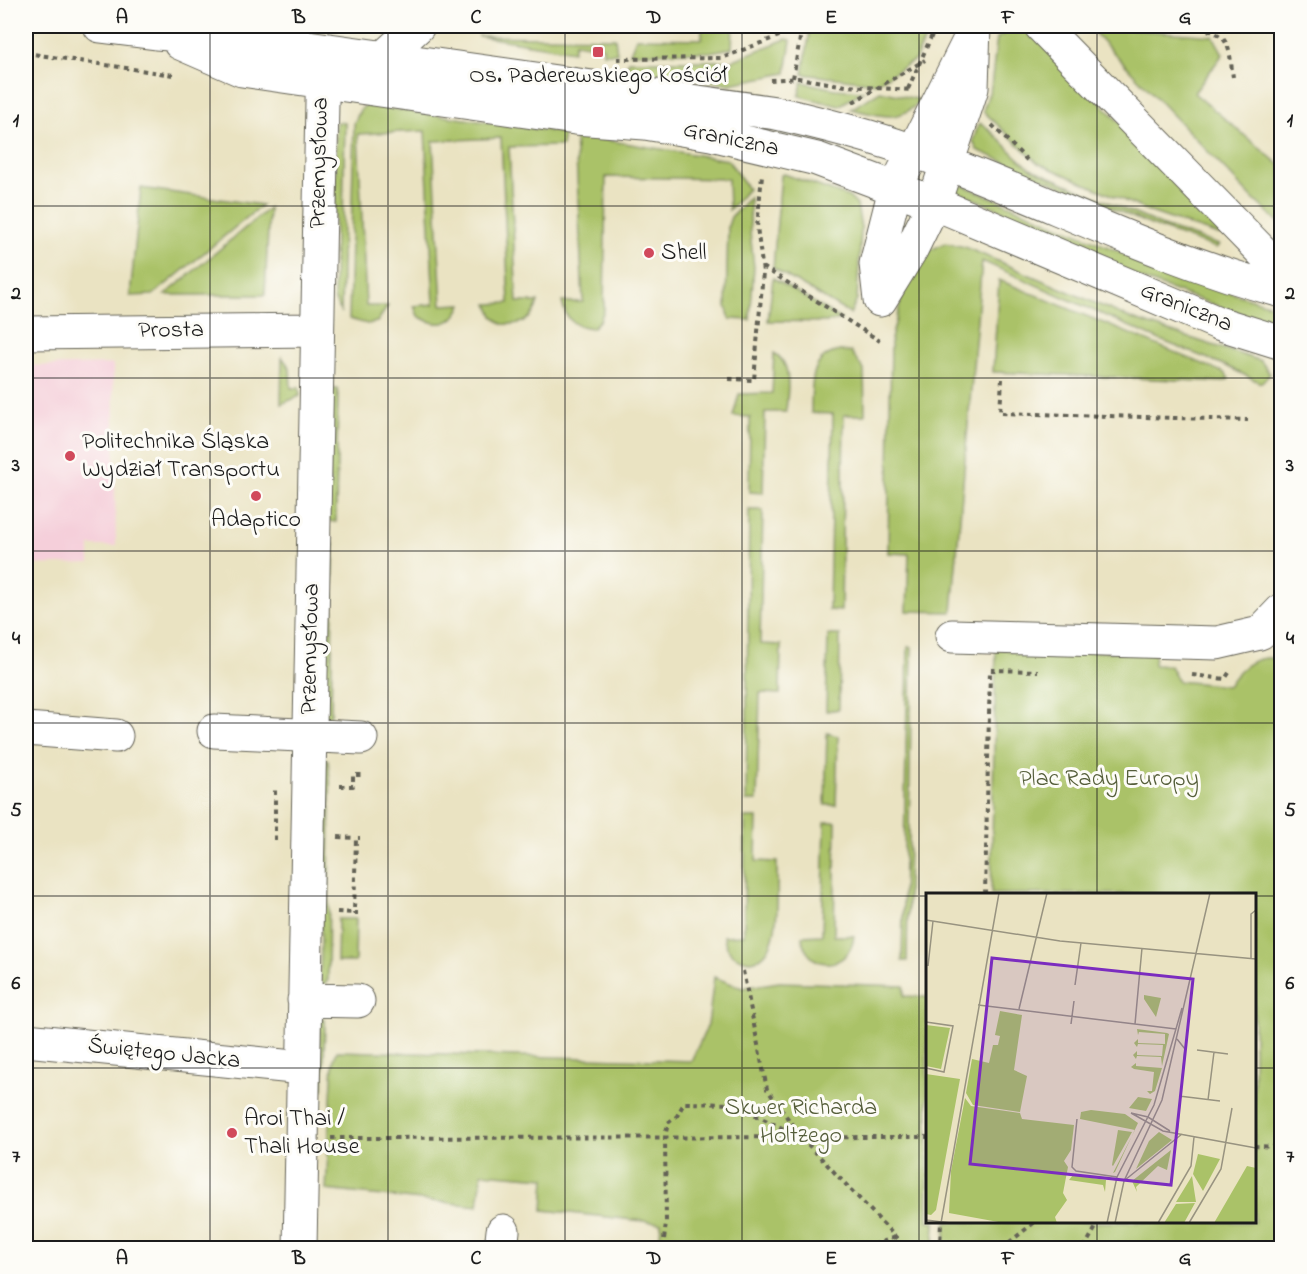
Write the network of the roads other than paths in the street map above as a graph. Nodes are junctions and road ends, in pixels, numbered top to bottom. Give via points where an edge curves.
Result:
1 (100, 26) edge
2 (418, 26) edge
3 (1041, 26) edge
4 (974, 28) edge
5 (383, 58) junction
6 (322, 65) junction
7 (912, 151) junction
8 (947, 163) junction
9 (895, 189) junction
10 (934, 203) junction
11 (1281, 272) edge
12 (1281, 291) edge
13 (316, 330) junction
14 (26, 333) edge
15 (1281, 343) edge
16 (1281, 610) edge
17 (952, 636) dead end
18 (26, 729) edge
19 (214, 730) dead end
20 (116, 736) dead end
21 (309, 736) junction
22 (361, 738) dead end
23 (304, 1000) junction
24 (358, 1001) dead end
25 (26, 1040) edge
26 (303, 1068) junction
27 (300, 1248) edge

1 - 6 street, Graniczna via 156,33 242,70
2 - 5 street
3 - 11 street
4 - 7 street
4 - 8 street via 972,88
5 - 6 street, Graniczna
5 - 7 street, Graniczna via 776,113 842,128
6 - 9 street, Graniczna via 575,118 707,133 817,159
6 - 13 street, Przemysłowa
7 - 8 street, Graniczna
7 - 9 street
8 - 10 street
8 - 12 street, Graniczna via 1141,245 1227,277
9 - 10 street, Graniczna
9 - 10 street via 876,264 880,300
10 - 15 street, Graniczna via 1218,323
13 - 14 street, Prosta
13 - 21 street, Przemysłowa
16 - 17 street via 1260,633 1217,643
18 - 20 street
19 - 21 street
21 - 22 street
21 - 23 street, Przemysłowa
23 - 24 street
23 - 26 street, Przemysłowa
25 - 26 street, Świętego Jacka
26 - 27 street, Przemysłowa

